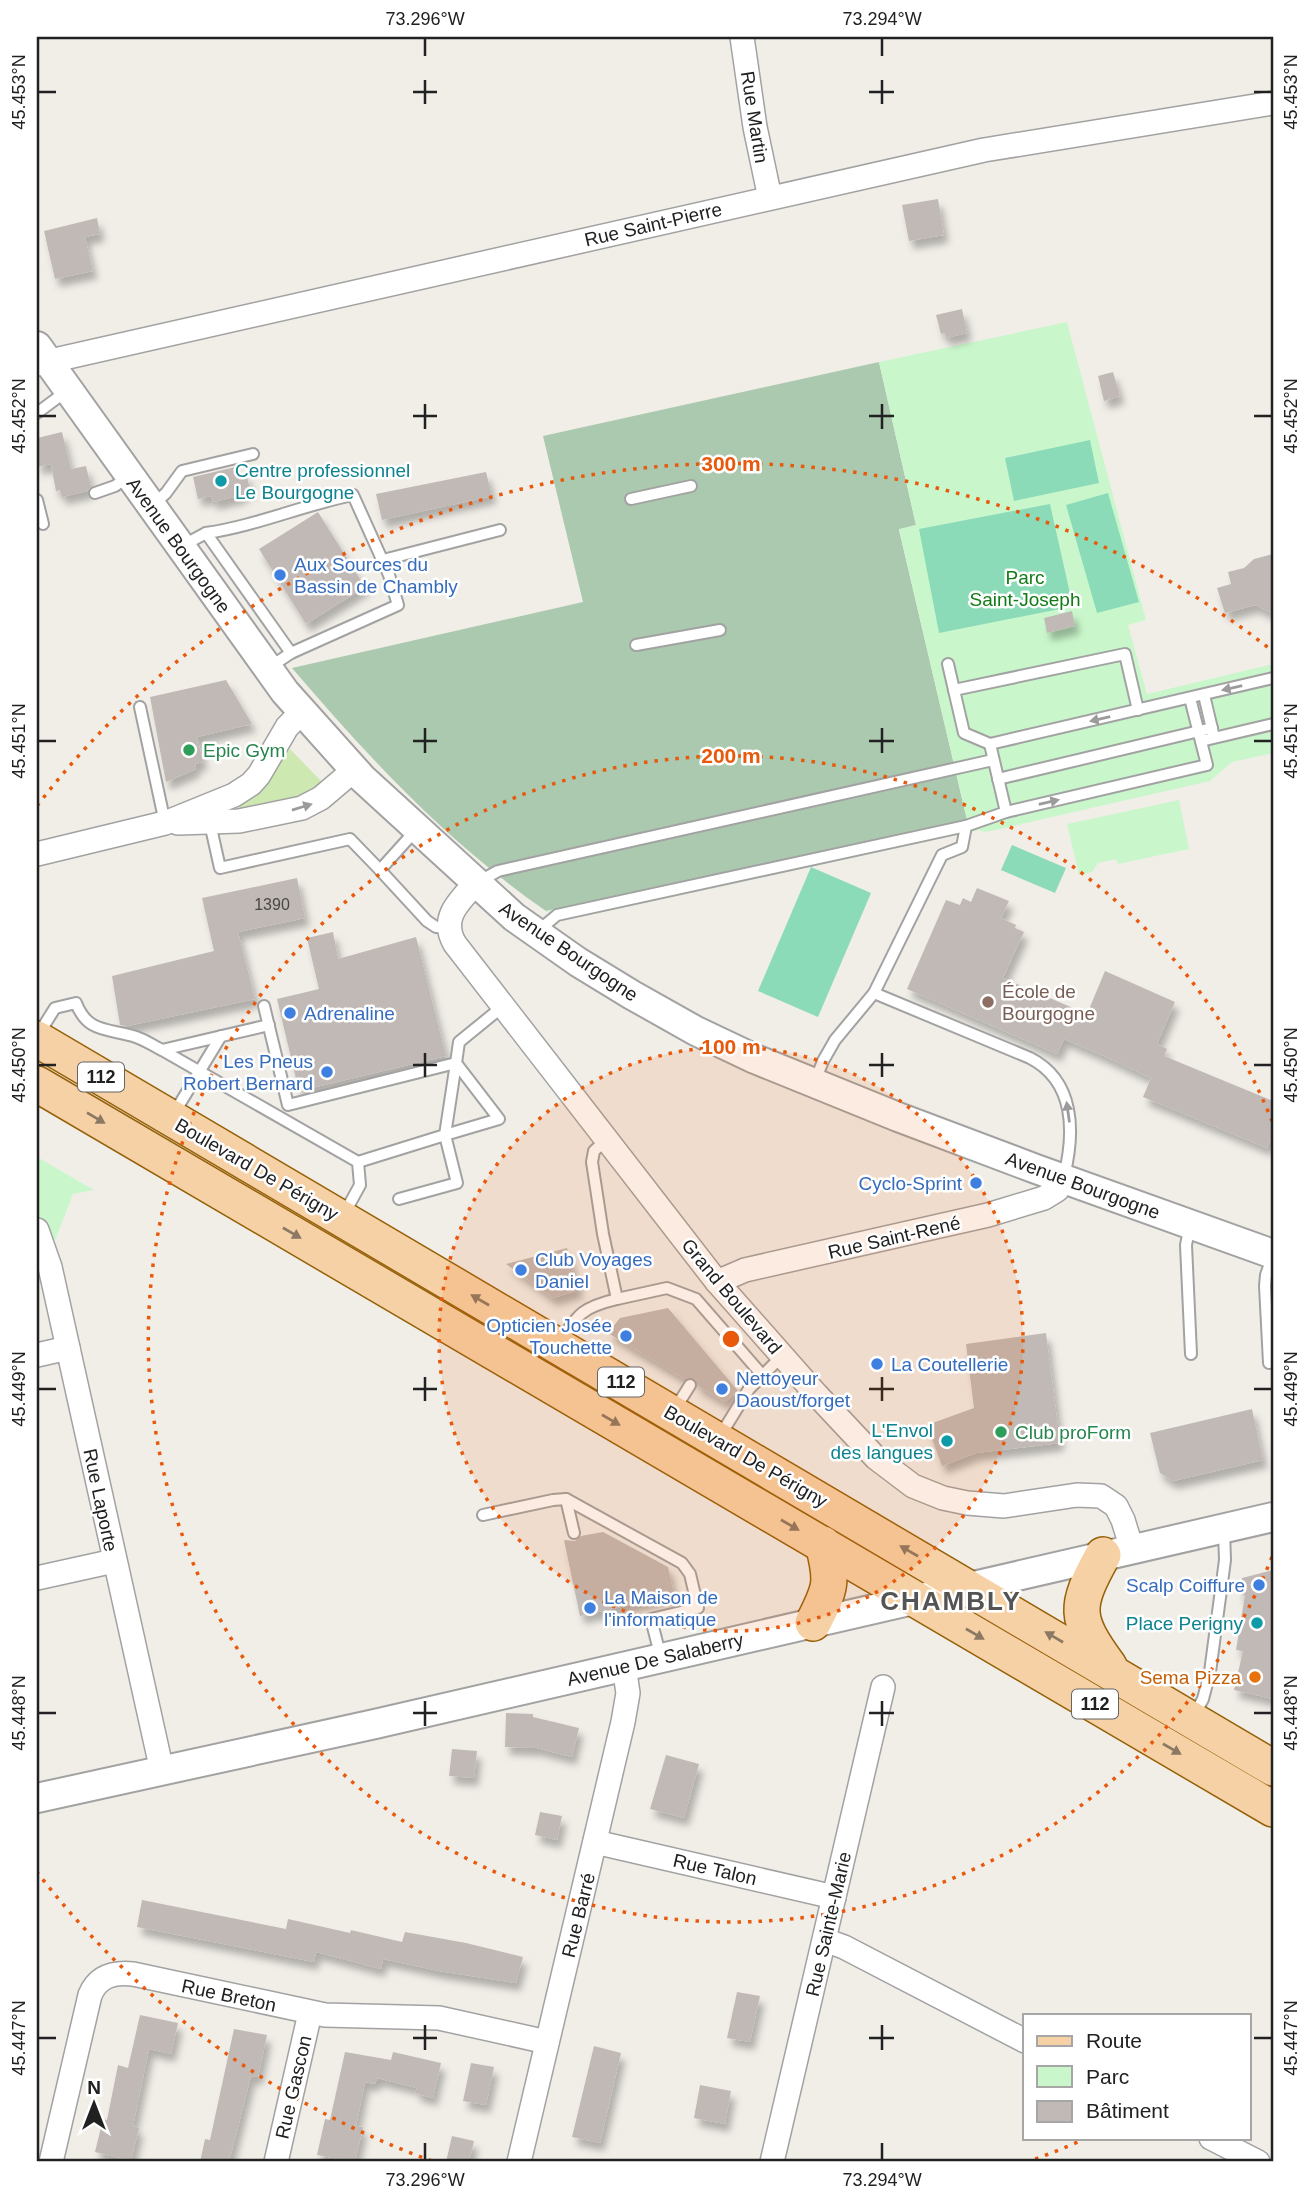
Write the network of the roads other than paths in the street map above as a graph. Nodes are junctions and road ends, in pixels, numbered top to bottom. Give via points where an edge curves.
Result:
1 (742, 37) edge
2 (1273, 103) edge
3 (770, 198) junction
4 (40, 357) edge
5 (68, 390) junction
6 (37, 413) edge
7 (253, 454) dead end
8 (130, 476) junction
9 (691, 486) dead end
10 (95, 493) dead end
11 (631, 499) dead end
12 (37, 500) edge
13 (151, 507) junction
14 (43, 524) dead end
15 (500, 530) dead end
16 (206, 533) junction
17 (180, 547) junction
18 (383, 560) junction
19 (720, 630) dead end
20 (636, 645) dead end
21 (292, 653) junction
22 (948, 664) dead end
23 (268, 669) junction
24 (1273, 678) edge
25 (954, 690) junction
26 (1204, 695) junction
27 (1190, 698) junction
28 (140, 707) dead end
29 (1138, 710) junction
30 (302, 712) junction
31 (1273, 724) edge
32 (1213, 733) junction
33 (1200, 736) junction
34 (990, 744) junction
35 (993, 761) junction
36 (354, 769) junction
37 (998, 779) junction
38 (1006, 812) junction
39 (207, 814) junction
40 (165, 823) junction
41 (966, 826) junction
42 (416, 830) junction
43 (37, 854) edge
44 (380, 870) junction
45 (475, 884) junction
46 (449, 928) junction
47 (536, 933) junction
48 (874, 993) junction
49 (264, 1006) dead end
50 (502, 1007) junction
51 (269, 1025) junction
52 (221, 1036) junction
53 (37, 1038) edge
54 (162, 1050) junction
55 (456, 1063) junction
56 (200, 1071) junction
57 (37, 1084) edge
58 (814, 1084) junction
59 (288, 1105) junction
60 (280, 1117) junction
61 (171, 1118) junction
62 (445, 1135) junction
63 (606, 1140) junction
64 (358, 1161) junction
65 (1064, 1179) junction
66 (399, 1199) dead end
67 (342, 1219) junction
68 (1190, 1224) junction
69 (37, 1230) edge
70 (1273, 1254) edge
71 (717, 1282) junction
72 (617, 1299) junction
73 (696, 1299) junction
74 (558, 1346) junction
75 (68, 1348) junction
76 (1191, 1354) dead end
77 (37, 1355) edge
78 (782, 1356) junction
79 (1269, 1363) dead end
80 (762, 1376) junction
81 (718, 1439) junction
82 (566, 1499) junction
83 (483, 1515) dead end
84 (1273, 1517) edge
85 (1224, 1528) junction
86 (573, 1533) dead end
87 (823, 1544) junction
88 (1117, 1552) junction
89 (114, 1561) junction
90 (37, 1578) edge
91 (967, 1586) junction
92 (917, 1599) junction
93 (813, 1623) junction
94 (661, 1658) junction
95 (624, 1666) junction
96 (1113, 1672) junction
97 (883, 1687) dead end
98 (1191, 1719) junction
99 (1273, 1768) edge
100 (162, 1771) junction
101 (37, 1798) edge
102 (1273, 1809) edge
103 (596, 1842) junction
104 (834, 1897) junction
105 (825, 1940) junction
106 (310, 2013) junction
107 (1023, 2039) edge
108 (547, 2042) junction
109 (1215, 2140) edge
110 (51, 2162) edge
111 (276, 2162) edge
112 (519, 2162) edge
113 (772, 2162) edge
114 (1258, 2162) edge

1 - 3 street, Rue Martin
2 - 3 street, Rue Saint-Pierre via 984,150
3 - 4 street, Rue Saint-Pierre
4 - 5 street, Avenue Bourgogne
5 - 6 lane
5 - 8 street, Avenue Bourgogne
7 - 13 lane via 182,471
8 - 10 lane
8 - 13 street, Avenue Bourgogne
9 - 11 lane
12 - 14 lane
13 - 17 street, Avenue Bourgogne
15 - 18 lane
16 - 17 lane
16 - 18 lane via 353,495
16 - 21 lane
17 - 23 street, Avenue Bourgogne
18 - 21 lane via 398,605
19 - 20 lane
21 - 23 lane
22 - 25 lane
23 - 30 street, Avenue Bourgogne
24 -> 26 lane
25 - 29 lane via 1125,654
25 - 34 lane via 964,733
26 - 27 lane
26 - 32 lane
27 - 29 lane
27 - 33 lane
28 - 40 lane
29 -> 34 lane
30 - 36 street, Avenue Bourgogne
30 - 39 street via 251,783
31 - 32 lane
32 - 33 lane
33 - 37 lane
38 -> 33 lane via 1207,765
34 - 35 lane
35 - 37 lane
35 - 45 lane via 498,871
39 -> 36 street via 239,821 311,805
36 - 42 street, Avenue Bourgogne
37 - 38 lane
38 - 41 lane
39 - 40 street
39 - 44 lane via 220,869 350,839
40 - 43 street
41 - 47 lane via 557,915
41 - 48 lane via 962,847 942,855
42 - 44 lane
42 - 45 street, Avenue Bourgogne
44 - 46 lane via 427,921
45 - 46 street via 452,911
45 - 47 street, Avenue Bourgogne
46 - 50 street, Grand Boulevard via 455,944
47 - 58 street, Avenue Bourgogne via 696,1031
48 - 58 lane via 835,1040
65 -> 48 lane via 1070,1138 1068,1107 1049,1070
49 - 51 lane
50 - 55 lane via 459,1042
50 - 63 street, Grand Boulevard
51 - 52 lane
51 - 59 lane
52 - 54 lane
52 - 56 lane
53 - 54 lane via 55,1008 76,1003 94,1026
53 - 61 main road, Boulevard De Périgny / 112
54 - 56 lane
55 - 59 lane
55 - 62 lane
55 - 62 lane via 499,1119
56 - 60 lane
56 - 61 lane
57 -> 87 main road, Boulevard De Périgny / 112
58 - 65 street, Avenue Bourgogne
59 - 60 lane
60 - 64 lane
61 - 67 main road, Boulevard De Périgny / 112
62 - 64 lane
62 - 66 lane via 457,1183
63 - 71 street, Grand Boulevard
63 - 72 lane via 594,1151 592,1161
64 - 67 lane via 360,1185
65 - 68 street, Avenue Bourgogne
65 - 71 street, Rue Saint-René via 1055,1192 1018,1206 745,1270
74 -> 67 main road, Boulevard De Périgny / 112
68 - 70 street, Avenue Bourgogne
68 - 76 lane via 1186,1245
69 - 75 street, Rue Laporte
70 - 79 lane via 1265,1286
71 - 73 lane
71 - 78 street, Grand Boulevard
72 - 73 lane via 667,1288
72 - 74 lane via 585,1309
73 - 80 lane
74 - 81 main road, Boulevard De Périgny / 112 via 681,1399
75 - 77 street
75 - 89 street, Rue Laporte
78 - 80 lane
78 - 88 street, Grand Boulevard via 862,1445 913,1486 943,1498 993,1506 1084,1494 1101,1496 1116,1506 1123,1520
80 - 81 lane via 745,1394
91 -> 81 main road, Boulevard De Périgny / 112
82 - 83 lane
82 - 86 lane
82 - 94 lane via 687,1567 698,1608 651,1619
84 - 85 street, Avenue De Salaberry
85 - 88 street, Avenue De Salaberry
85 - 98 lane via 1225,1560 1210,1672 1203,1699
87 - 92 main road, Boulevard De Périgny / 112
87 - 93 main road via 831,1578
88 - 91 street, Avenue De Salaberry
88 - 96 main road via 1084,1591 1081,1610 1088,1635
89 - 90 street
89 - 100 street, Rue Laporte
91 - 92 street, Avenue De Salaberry
96 -> 91 main road, Boulevard De Périgny / 112
92 - 93 street, Avenue De Salaberry
92 -> 102 main road, Boulevard De Périgny / 112
93 - 94 street, Avenue De Salaberry
94 - 95 street, Avenue De Salaberry
95 - 100 street, Avenue De Salaberry
95 - 103 street, Rue Barré via 628,1693
96 - 98 main road, Boulevard De Périgny / 112
97 - 104 street, Rue Sainte-Marie
98 - 99 main road, Boulevard De Périgny / 112
100 - 101 street, Avenue De Salaberry
103 - 104 street, Rue Talon
103 - 108 street, Rue Barré
104 - 105 street, Rue Sainte-Marie
105 - 107 street
105 - 113 street, Rue Sainte-Marie
106 - 108 street, Rue Breton via 439,2018
106 - 110 street, Rue Breton via 133,1974 104,1977 90,1995
106 - 111 street, Rue Gascon
108 - 112 street, Rue Barré
109 - 114 street

